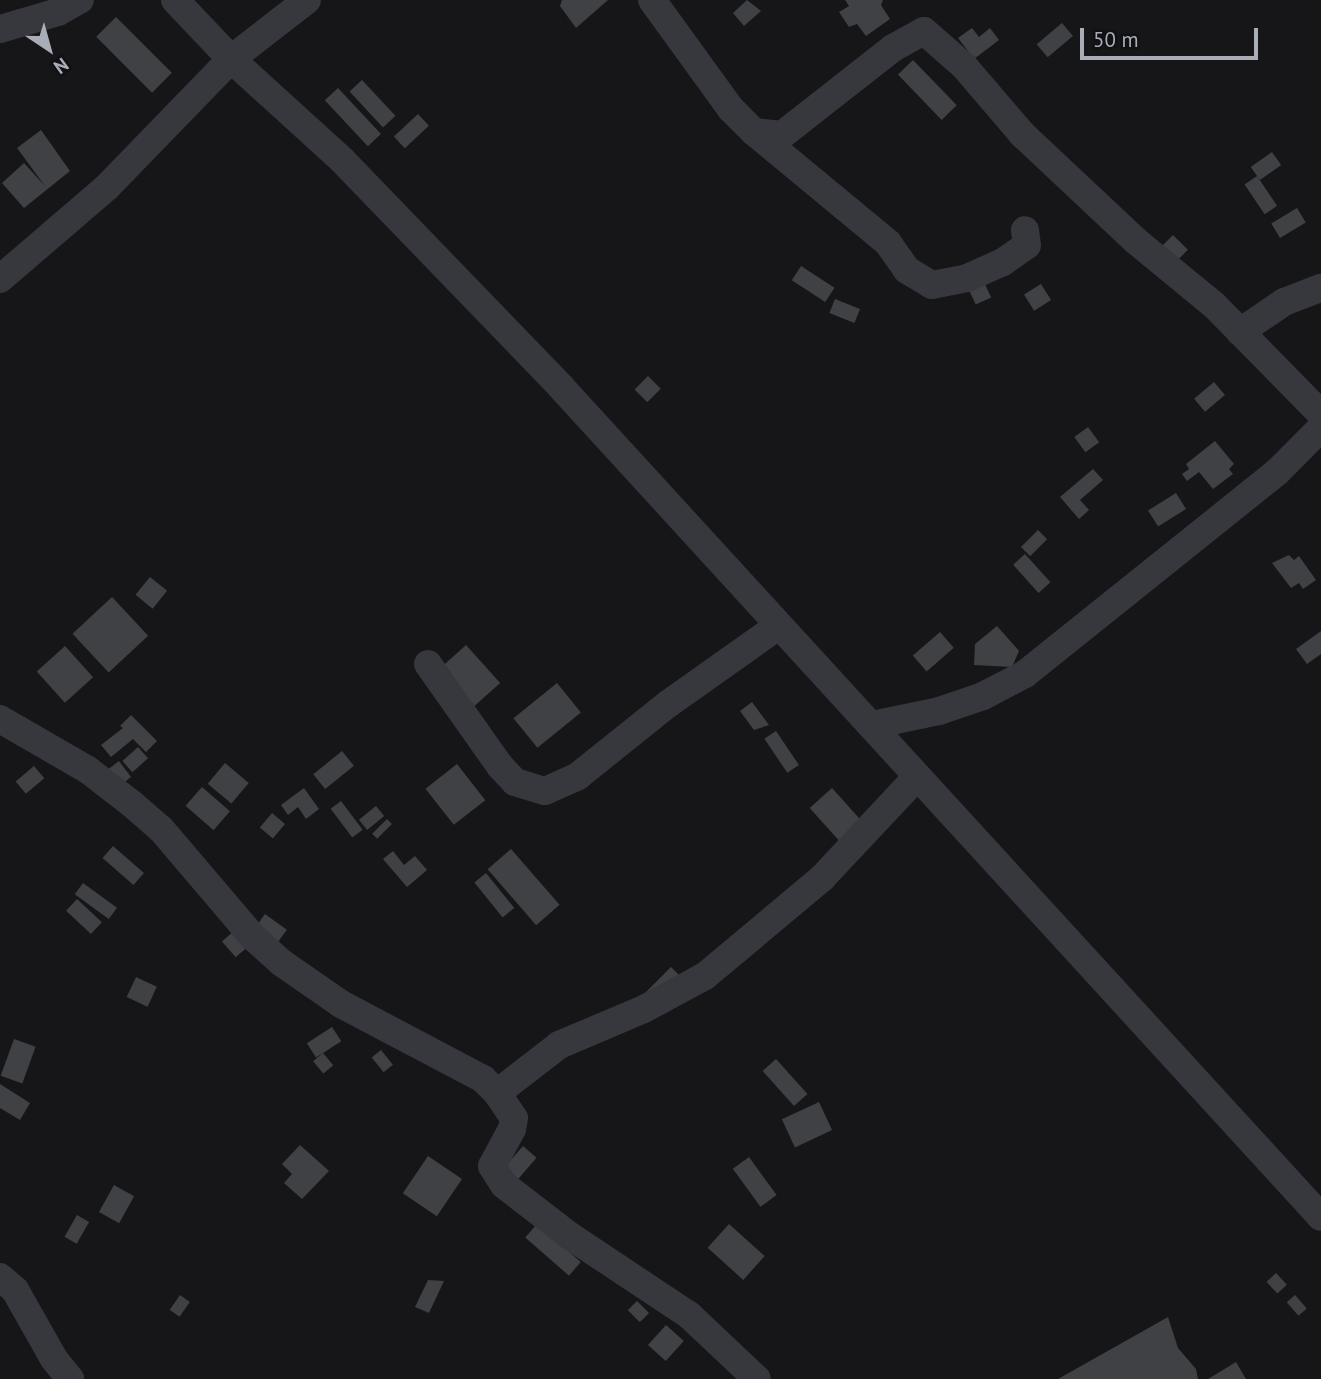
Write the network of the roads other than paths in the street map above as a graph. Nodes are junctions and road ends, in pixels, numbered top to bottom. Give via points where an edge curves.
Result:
1 (80, 0) edge
2 (174, 0) edge
3 (307, 0) edge
4 (652, 0) edge
5 (0, 29) edge
6 (231, 60) junction
7 (754, 132) junction
8 (1024, 230) dead end
9 (0, 279) edge
10 (1321, 288) edge
11 (1240, 332) junction
12 (1321, 414) edge
13 (1321, 428) edge
14 (778, 626) junction
15 (428, 664) dead end
16 (0, 719) edge
17 (872, 725) junction
18 (916, 778) junction
19 (497, 1093) junction
20 (1321, 1216) edge
21 (0, 1277) edge
22 (69, 1379) edge
23 (757, 1379) edge

1 - 5 street via 58,12
2 - 6 street
3 - 6 street
4 - 7 street via 731,109
6 - 9 street via 107,187
6 - 14 street via 342,160 492,315
7 - 8 street via 888,243 907,270 932,285 967,278 1003,262 1027,245
7 - 11 street via 782,135 893,48 924,32 964,66 1022,134 1070,180
10 - 11 street via 1284,302
11 - 12 street
13 - 17 street via 1277,472 1025,674 939,711
14 - 15 street via 578,776 545,791 515,782 500,766
14 - 17 street
16 - 19 street via 88,770 132,804 282,963 341,1004 474,1074
17 - 18 street
18 - 19 street via 822,878 705,976 644,1009 559,1045
18 - 20 street
19 - 23 street via 514,1118 492,1166 504,1185 570,1236 689,1315
21 - 22 street via 15,1290

